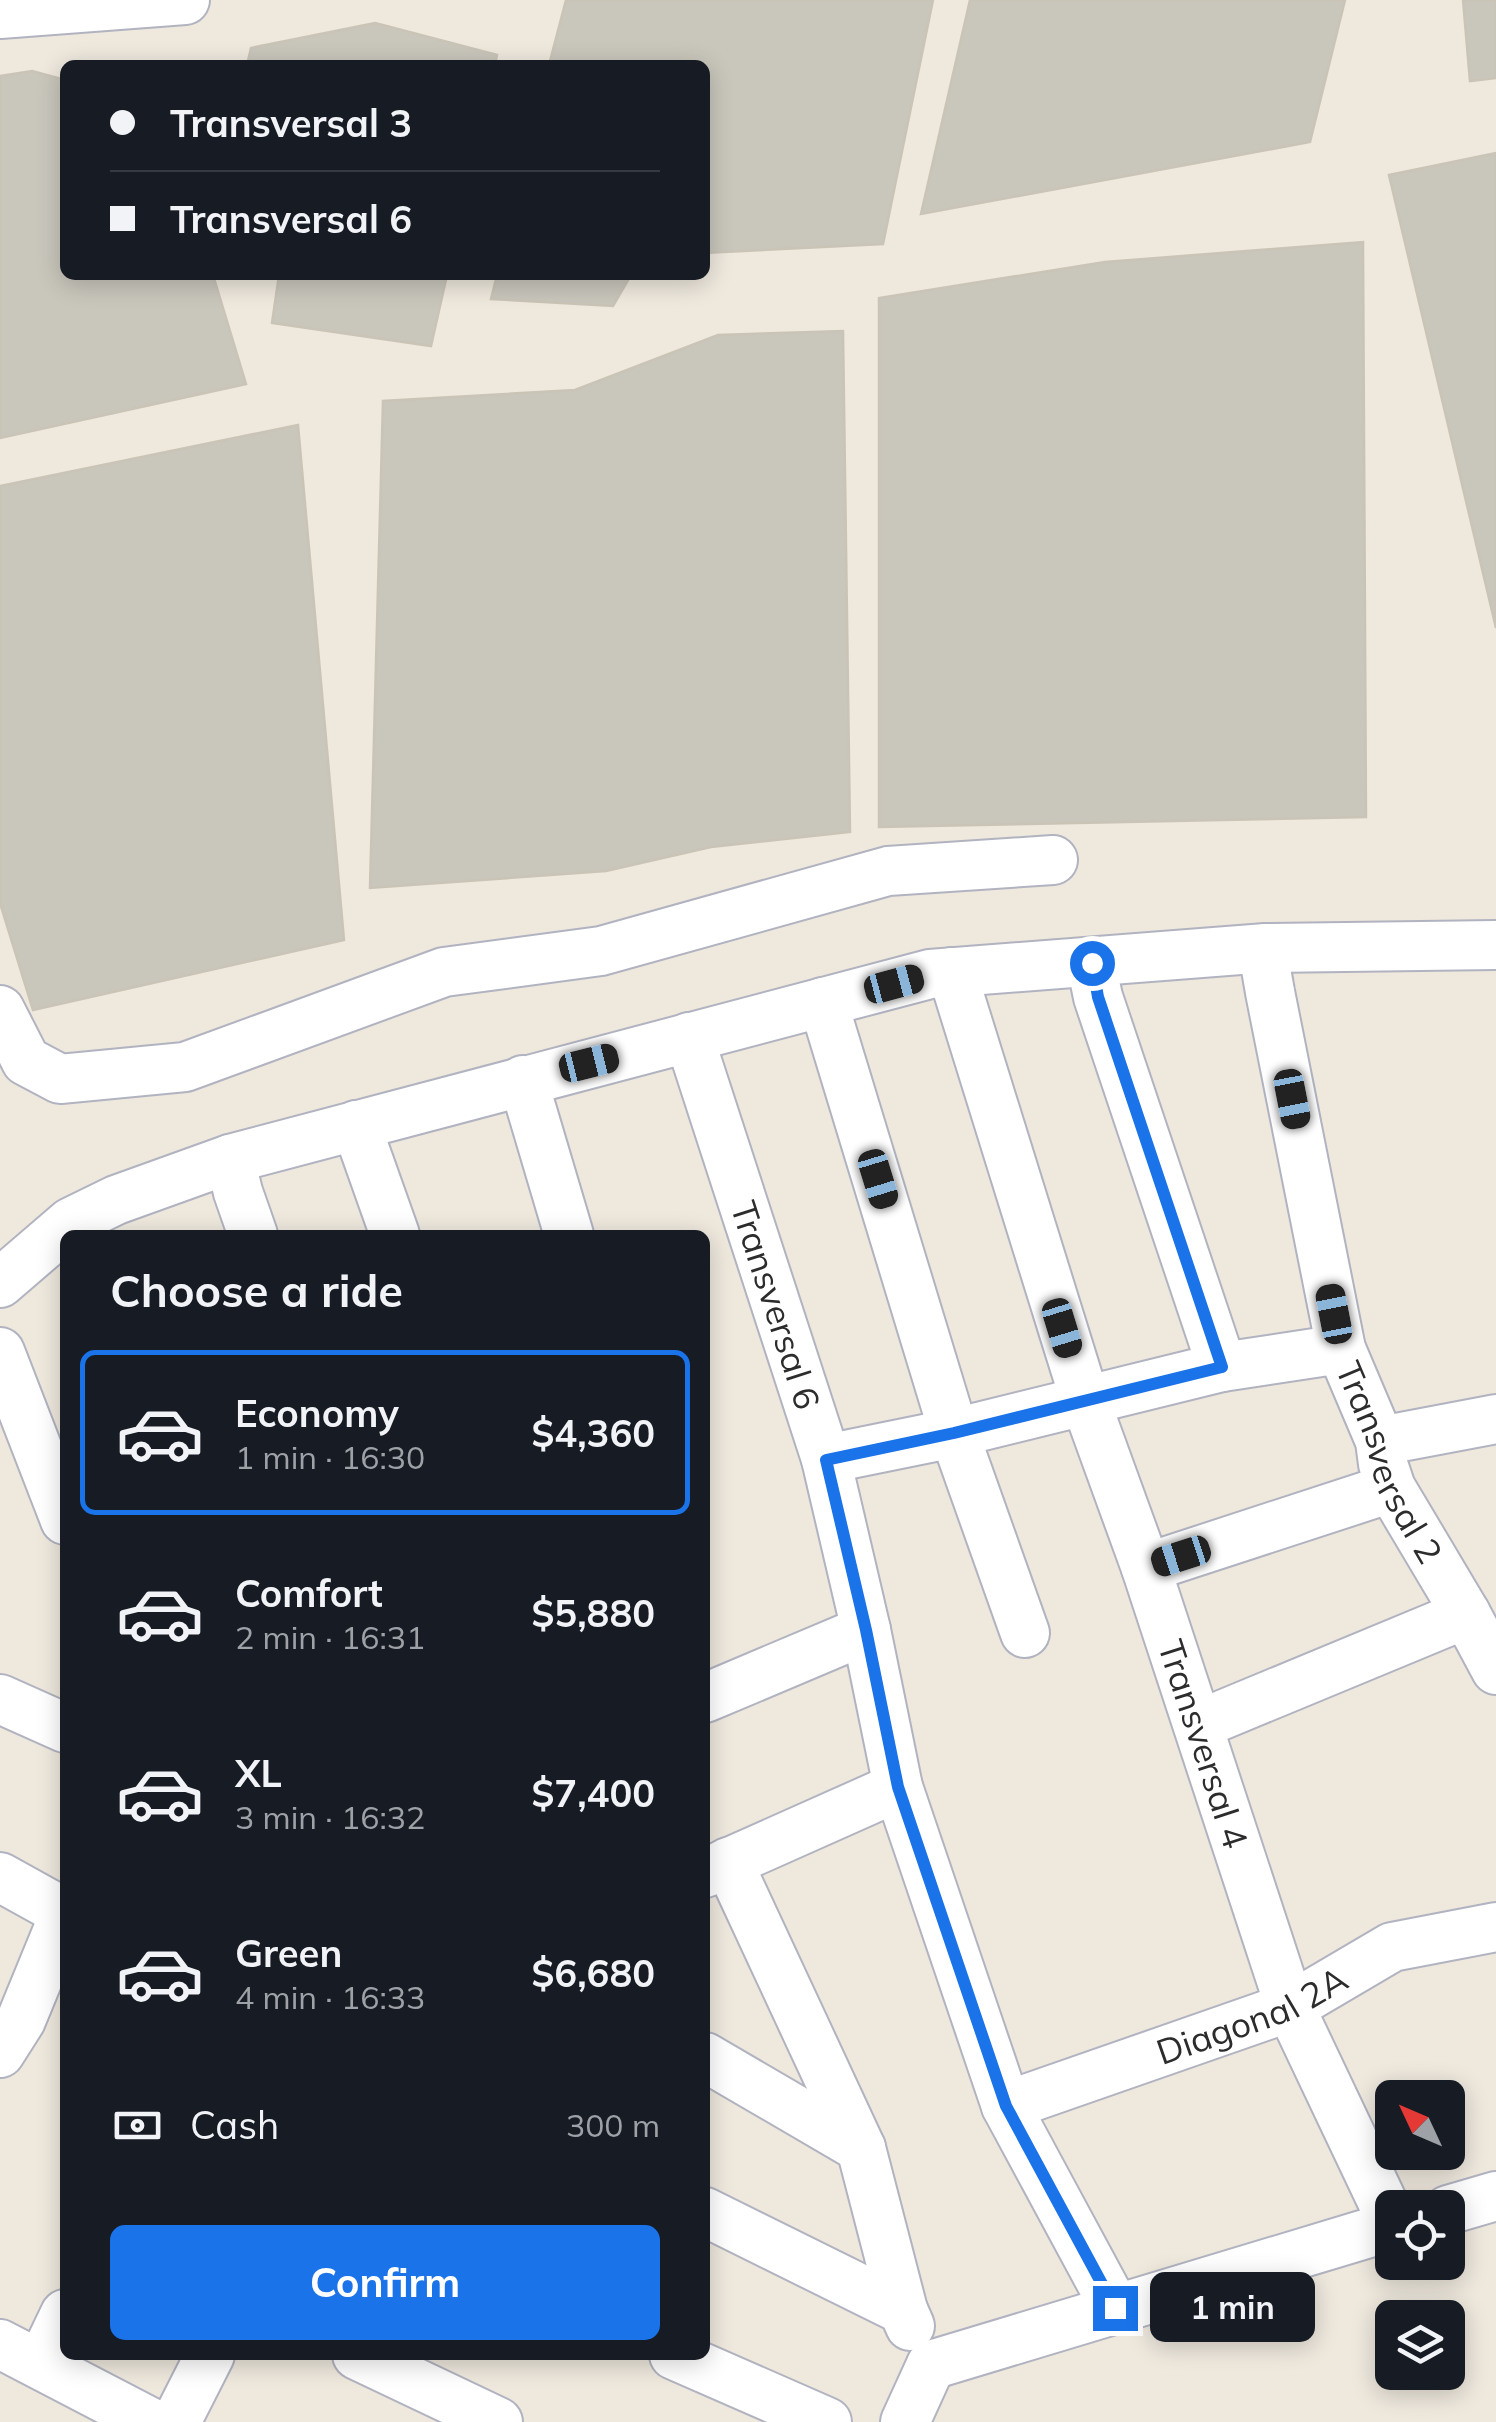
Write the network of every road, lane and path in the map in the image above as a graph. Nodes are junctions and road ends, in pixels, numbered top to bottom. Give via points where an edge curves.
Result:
1 (185, 0) edge
2 (0, 14) edge
3 (1054, 860) dead end
4 (1496, 945) edge
5 (1266, 948) junction
6 (1092, 963) junction
7 (952, 972) junction
8 (823, 1002) junction
9 (0, 1010) edge
10 (689, 1038) junction
11 (522, 1080) junction
12 (356, 1125) junction
13 (230, 1159) junction
14 (121, 1218) edge
15 (63, 1230) edge
16 (251, 1230) edge
17 (393, 1230) edge
18 (567, 1230) edge
19 (60, 1232) edge
20 (0, 1283) edge
21 (1342, 1350) junction
22 (0, 1352) edge
23 (1222, 1367) junction
24 (1084, 1400) junction
25 (1496, 1419) edge
26 (954, 1433) junction
27 (1380, 1441) junction
28 (826, 1460) junction
29 (1391, 1488) junction
30 (60, 1507) edge
31 (1146, 1568) junction
32 (1466, 1614) junction
33 (866, 1630) junction
34 (1026, 1633) dead end
35 (1496, 1670) edge
36 (710, 1692) edge
37 (0, 1699) edge
38 (60, 1726) edge
39 (1198, 1726) junction
40 (898, 1787) junction
41 (717, 1868) edge
42 (0, 1877) edge
43 (60, 1910) edge
44 (60, 1923) edge
45 (1496, 1927) edge
46 (1290, 2007) junction
47 (7, 2027) edge
48 (710, 2060) edge
49 (1006, 2106) junction
50 (860, 2148) junction
51 (1376, 2190) edge
52 (1496, 2196) edge
53 (1465, 2205) edge
54 (710, 2214) edge
55 (1375, 2229) edge
56 (1115, 2308) junction
57 (903, 2310) junction
58 (60, 2318) edge
59 (20, 2354) edge
60 (207, 2360) edge
61 (368, 2360) edge
62 (685, 2360) edge
63 (931, 2364) junction
64 (150, 2422) edge
65 (176, 2422) edge
66 (498, 2422) edge
67 (826, 2422) edge
68 (905, 2422) edge

1 - 2 street
3 - 9 street via 888,871 601,951 444,972 184,1067 60,1079 26,1060
4 - 5 street
5 - 6 street
5 - 21 street, Transversal 2
6 - 7 street
6 - 23 street
7 - 8 street
7 - 24 street, Transversal 4
8 - 10 street
8 - 26 street
10 - 11 street
10 - 28 street, Transversal 6
11 - 12 street
11 - 18 street
12 - 13 street
12 - 17 street
13 - 14 street
13 - 16 street
14 - 15 street via 72,1222
19 - 20 street
21 - 23 street
21 - 27 street, Transversal 2
22 - 30 street
23 - 24 street
24 - 26 street
24 - 31 street, Transversal 4
25 - 27 street
26 - 28 street
26 - 34 street
27 - 29 street, Transversal 2
28 - 33 street, Transversal 6
29 - 31 street
29 - 32 street, Transversal 2
31 - 39 street, Transversal 4
32 - 35 street, Transversal 2
32 - 39 street
33 - 36 street
33 - 40 street, Transversal 6
37 - 38 street
39 - 46 street, Transversal 4
40 - 41 street
40 - 49 street, Transversal 6
41 - 50 street
42 - 43 street
44 - 47 street
45 - 46 street, Diagonal 2A via 1392,1947
46 - 49 street, Diagonal 2A
46 - 51 street, Transversal 4
48 - 50 street
49 - 56 street, Transversal 6
50 - 57 street
52 - 53 street
54 - 57 street
55 - 56 street
56 - 63 street
57 - 63 street
58 - 59 street
59 - 64 street
60 - 65 street
61 - 66 street
62 - 67 street
63 - 68 street

